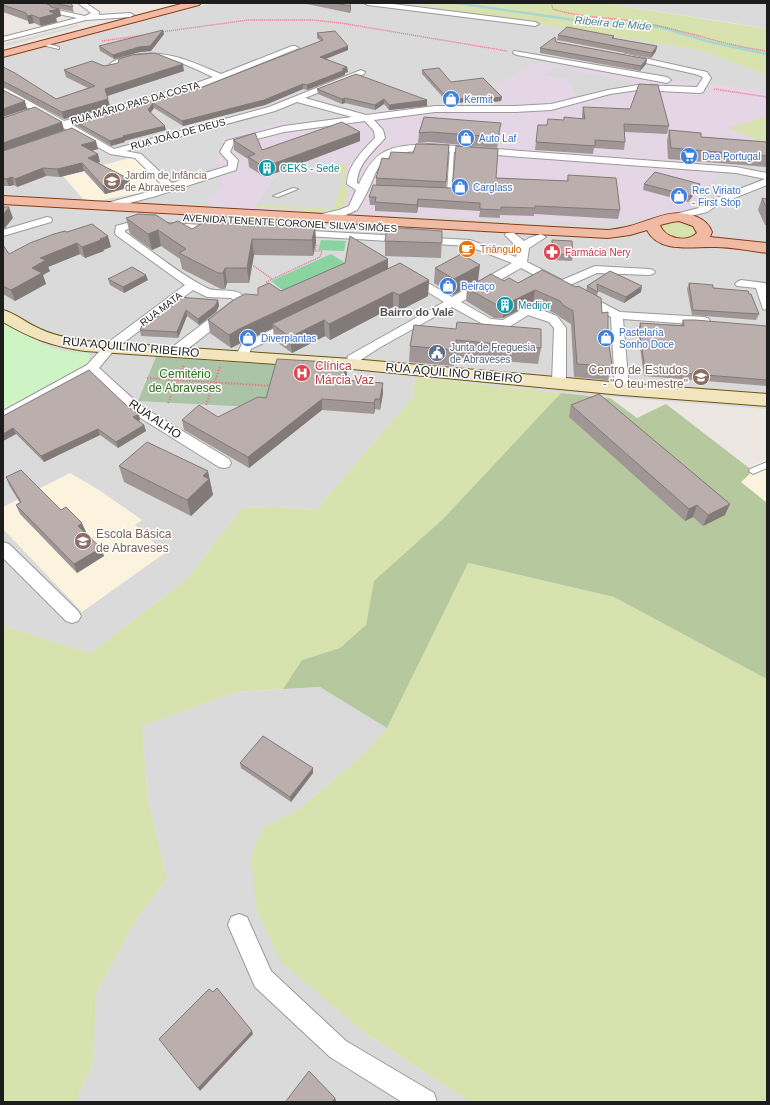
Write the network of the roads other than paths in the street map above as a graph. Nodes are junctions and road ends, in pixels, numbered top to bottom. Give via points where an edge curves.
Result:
1 (82, 3) edge
2 (174, 3) edge
3 (196, 3) edge
4 (368, 3) edge
5 (54, 10) edge
6 (88, 22) junction
7 (534, 24) dead end
8 (3, 39) edge
9 (300, 45) dead end
10 (3, 48) edge
11 (517, 53) road end
12 (3, 54) edge
13 (618, 54) edge
14 (109, 66) edge
15 (362, 72) dead end
16 (219, 76) junction
17 (702, 87) junction
18 (3, 90) edge
19 (298, 99) junction
20 (37, 110) junction
21 (23, 115) edge
22 (368, 119) junction
23 (63, 124) junction
24 (74, 131) junction
25 (60, 136) edge
26 (452, 148) junction
27 (113, 152) junction
28 (767, 176) edge
29 (767, 181) edge
30 (170, 186) junction
31 (295, 189) dead end
32 (364, 190) junction
33 (152, 194) junction
34 (441, 194) edge
35 (276, 196) dead end
36 (3, 200) edge
37 (3, 206) edge
38 (107, 206) junction
39 (353, 208) junction
40 (158, 209) junction
41 (704, 210) junction
42 (675, 217) junction
43 (317, 218) junction
44 (47, 220) dead end
45 (374, 221) junction
46 (655, 222) junction
47 (701, 226) junction
48 (227, 229) edge
49 (281, 232) edge
50 (3, 233) edge
51 (510, 235) junction
52 (540, 237) junction
53 (674, 242) junction
54 (693, 242) junction
55 (767, 242) edge
56 (524, 247) junction
57 (767, 248) edge
58 (521, 263) junction
59 (648, 272) dead end
60 (395, 274) edge
61 (741, 284) dead end
62 (192, 285) junction
63 (561, 285) junction
64 (453, 302) junction
65 (767, 306) edge
66 (616, 315) junction
67 (4, 316) edge
68 (306, 318) edge
69 (720, 323) edge
70 (110, 347) junction
71 (181, 355) junction
72 (242, 355) junction
73 (352, 364) junction
74 (92, 368) junction
75 (559, 383) junction
76 (622, 389) junction
77 (767, 400) edge
78 (3, 417) edge
79 (224, 463) dead end
80 (767, 465) edge
81 (753, 471) dead end
82 (3, 548) edge
83 (72, 616) dead end
84 (239, 925) dead end
85 (425, 1102) edge

1 - 6 street via 96,14
2 - 6 main road via 130,15
3 - 12 main road via 53,45
4 - 7 street
5 - 6 street
6 - 8 street
6 - 10 main road
9 - 16 street, RUA MÁRIO PAIS DA COSTA
11 - 17 street
13 - 17 street via 704,74 708,78
14 - 16 street via 137,55 158,54
15 - 19 street, RUA JOÃO DE DEUS
16 - 23 street, RUA MÁRIO PAIS DA COSTA via 191,88
17 - 22 street via 700,90 620,89 563,105 542,108 456,108
18 - 20 street
19 - 22 street
19 - 27 street, RUA JOÃO DE DEUS via 272,109
20 - 21 street
20 - 23 street
22 - 30 street via 284,129 229,143 225,152 233,160 233,168
22 - 32 street via 378,130 380,138 362,159 351,181
23 - 24 street
24 - 25 street, RUA MÁRIO PAIS DA COSTA
24 - 27 street
26 - 28 street via 736,170
26 - 32 street via 407,148 391,153 378,160
26 - 34 lane via 449,194
27 - 30 street via 138,156
29 - 41 street via 715,202
30 - 33 street
31 - 35 lane
32 - 39 street
33 - 38 street
33 - 40 street via 149,201
36 - 38 main road
37 - 51 main road, AVENIDA TENENTE CORONEL SILVA SIMÕES
38 - 40 main road
39 - 43 street
39 - 45 street via 357,214
40 - 43 main road
41 - 42 street
41 - 47 street
42 - 46 main road
42 - 47 main road via 691,220
43 - 45 main road
44 - 50 street
45 - 46 main road via 608,234 632,230
46 - 53 main road via 655,233
47 - 54 main road via 704,234 702,238
47 - 55 main road via 739,238
48 - 62 street via 134,224 120,228 120,233
49 - 58 street via 470,243
51 - 52 main road, AVENIDA TENENTE CORONEL SILVA SIMÕES
51 - 56 street
52 - 53 main road, AVENIDA TENENTE CORONEL SILVA SIMÕES via 616,241 652,239
52 - 56 street
53 - 54 main road, AVENIDA TENENTE CORONEL SILVA SIMÕES
54 - 57 main road
56 - 58 street
58 - 63 street
58 - 64 street
59 - 63 street via 595,269
60 - 64 street via 402,271
61 - 65 street via 761,285
62 - 70 street, RUA MATA
62 - 71 street via 207,294 234,295 240,301
63 - 66 street
64 - 73 street via 375,345 353,359
64 - 75 street via 488,323 504,324 526,311 553,319 560,328
66 - 69 street
66 - 76 street
67 - 70 street, RUA AQUILINO RIBEIRO via 32,332 60,342
68 - 72 street via 246,347
70 - 71 street, RUA AQUILINO RIBEIRO
70 - 74 street, RUA MATA
71 - 72 street, RUA AQUILINO RIBEIRO
72 - 73 street, RUA AQUILINO RIBEIRO
73 - 75 street, RUA AQUILINO RIBEIRO
74 - 78 street
74 - 79 street, RUA ALHO via 136,409
75 - 76 street, RUA AQUILINO RIBEIRO
76 - 77 street, RUA AQUILINO RIBEIRO
80 - 81 lane
82 - 83 street
84 - 85 street via 263,979 338,1050

